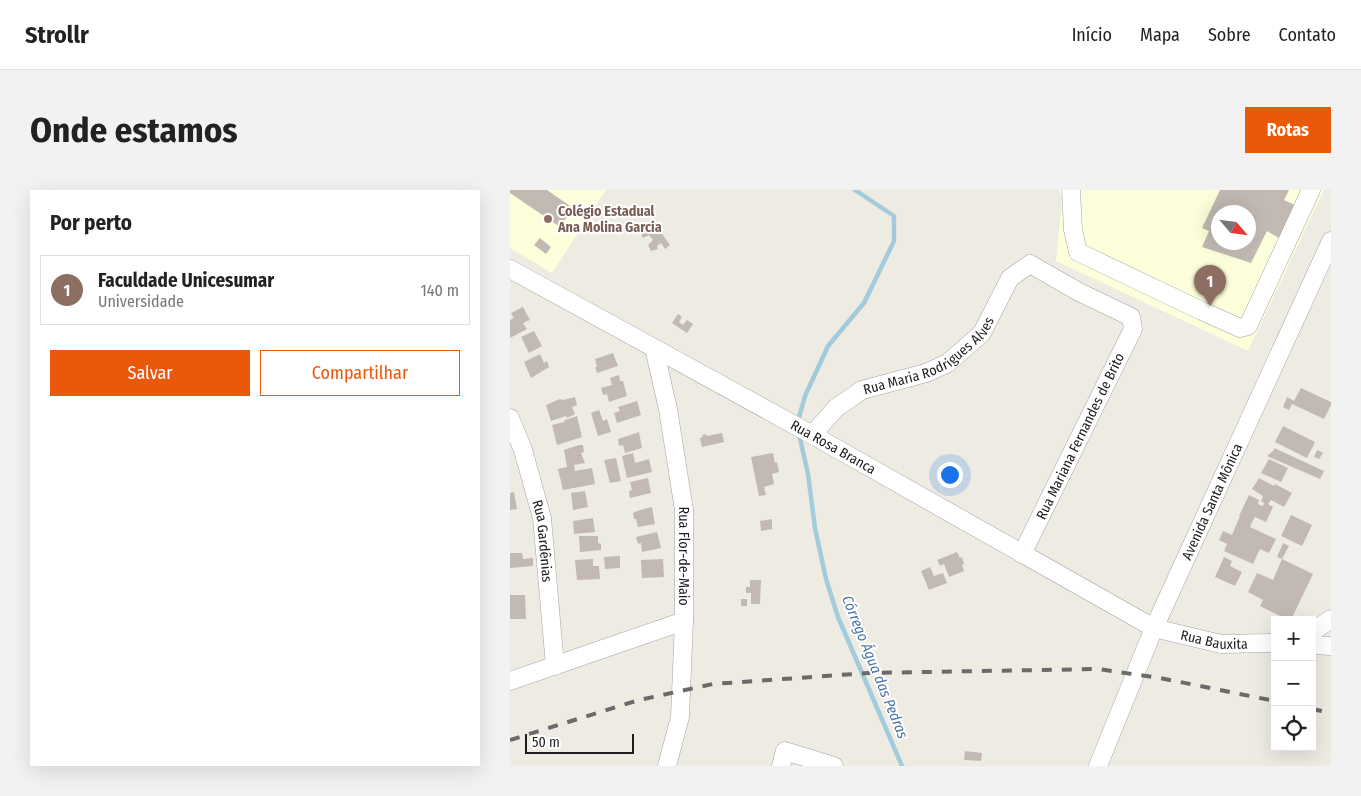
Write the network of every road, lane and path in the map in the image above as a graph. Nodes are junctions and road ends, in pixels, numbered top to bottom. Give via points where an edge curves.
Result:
1 (1071, 190) edge
2 (1311, 190) edge
3 (1331, 241) edge
4 (1030, 264) joint
5 (510, 269) edge
6 (654, 348) junction
7 (510, 418) edge
8 (812, 435) junction
9 (1022, 554) junction
10 (1331, 619) edge
11 (684, 621) junction
12 (1154, 628) junction
13 (1316, 629) edge
14 (1271, 644) edge
15 (1316, 645) edge
16 (1331, 646) edge
17 (555, 666) junction
18 (510, 681) edge
19 (667, 766) edge
20 (781, 766) edge
21 (834, 766) edge
22 (1098, 766) edge

1 - 2 street via 1073,230 1078,252 1240,328 1248,326
3 - 12 street, Avenida Santa Mônica
4 - 8 street, Rua Maria Rodrigues Alves via 1010,278 982,333 948,363 926,373 862,390 836,408
4 - 9 street, Rua Mariana Fernandes de Brito via 1131,317 1132,329
5 - 6 street, Rua Rosa Branca
6 - 8 street, Rua Rosa Branca
6 - 11 street, Rua Flor-de-Maio via 668,409 684,510
7 - 17 street, Rua Gardênias via 523,450 542,518
8 - 9 street, Rua Rosa Branca
9 - 12 street, Rua Rosa Branca
10 - 13 street
11 - 17 street
11 - 19 street, Rua Flor-de-Maio via 680,717
12 - 14 street, Rua Bauxita via 1221,644
12 - 22 street, Avenida Santa Mônica
15 - 16 street
17 - 18 street
20 - 21 street via 785,751

